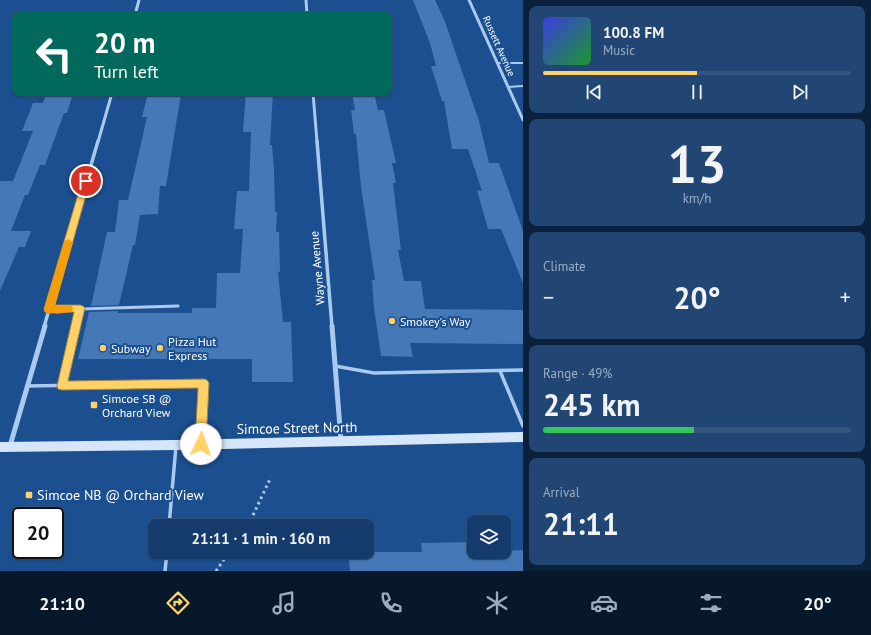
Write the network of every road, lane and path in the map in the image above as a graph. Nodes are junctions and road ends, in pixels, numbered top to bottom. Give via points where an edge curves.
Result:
1 (139, 0) edge
2 (306, 0) edge
3 (469, 0) edge
4 (136, 12) edge
5 (307, 12) edge
6 (497, 63) junction
7 (523, 63) edge
8 (523, 86) edge
9 (508, 87) junction
10 (111, 96) edge
11 (313, 96) edge
12 (523, 120) edge
13 (178, 306) dead end
14 (80, 308) junction
15 (49, 309) junction
16 (335, 366) junction
17 (523, 370) edge
18 (500, 371) junction
19 (26, 386) junction
20 (62, 386) junction
21 (523, 426) edge
22 (523, 437) edge
23 (341, 441) junction
24 (201, 444) junction
25 (176, 445) junction
26 (5, 447) edge
27 (270, 477) dead end
28 (170, 519) edge
29 (252, 519) edge
30 (166, 559) edge
31 (224, 559) edge
32 (165, 571) edge
33 (216, 571) edge

1 - 4 street
2 - 5 street
3 - 6 street, Russett Avenue
6 - 7 lane
6 - 9 street, Russett Avenue
8 - 9 lane
9 - 12 street, Russett Avenue
10 - 15 street
11 - 16 street, Wayne Avenue
13 - 14 lane
14 - 15 lane
14 - 20 lane
15 - 19 street
16 - 18 lane via 374,373
16 - 23 street, Wayne Avenue
17 - 18 lane
18 - 21 lane
19 - 20 lane
19 - 26 street
20 - 24 lane via 204,383
22 - 23 main road, Simcoe Street North
23 - 24 main road, Simcoe Street North
24 - 25 main road, Simcoe Street North
25 - 26 main road, Simcoe Street North
25 - 28 lane
27 - 29 path
30 - 32 lane
31 - 33 path

